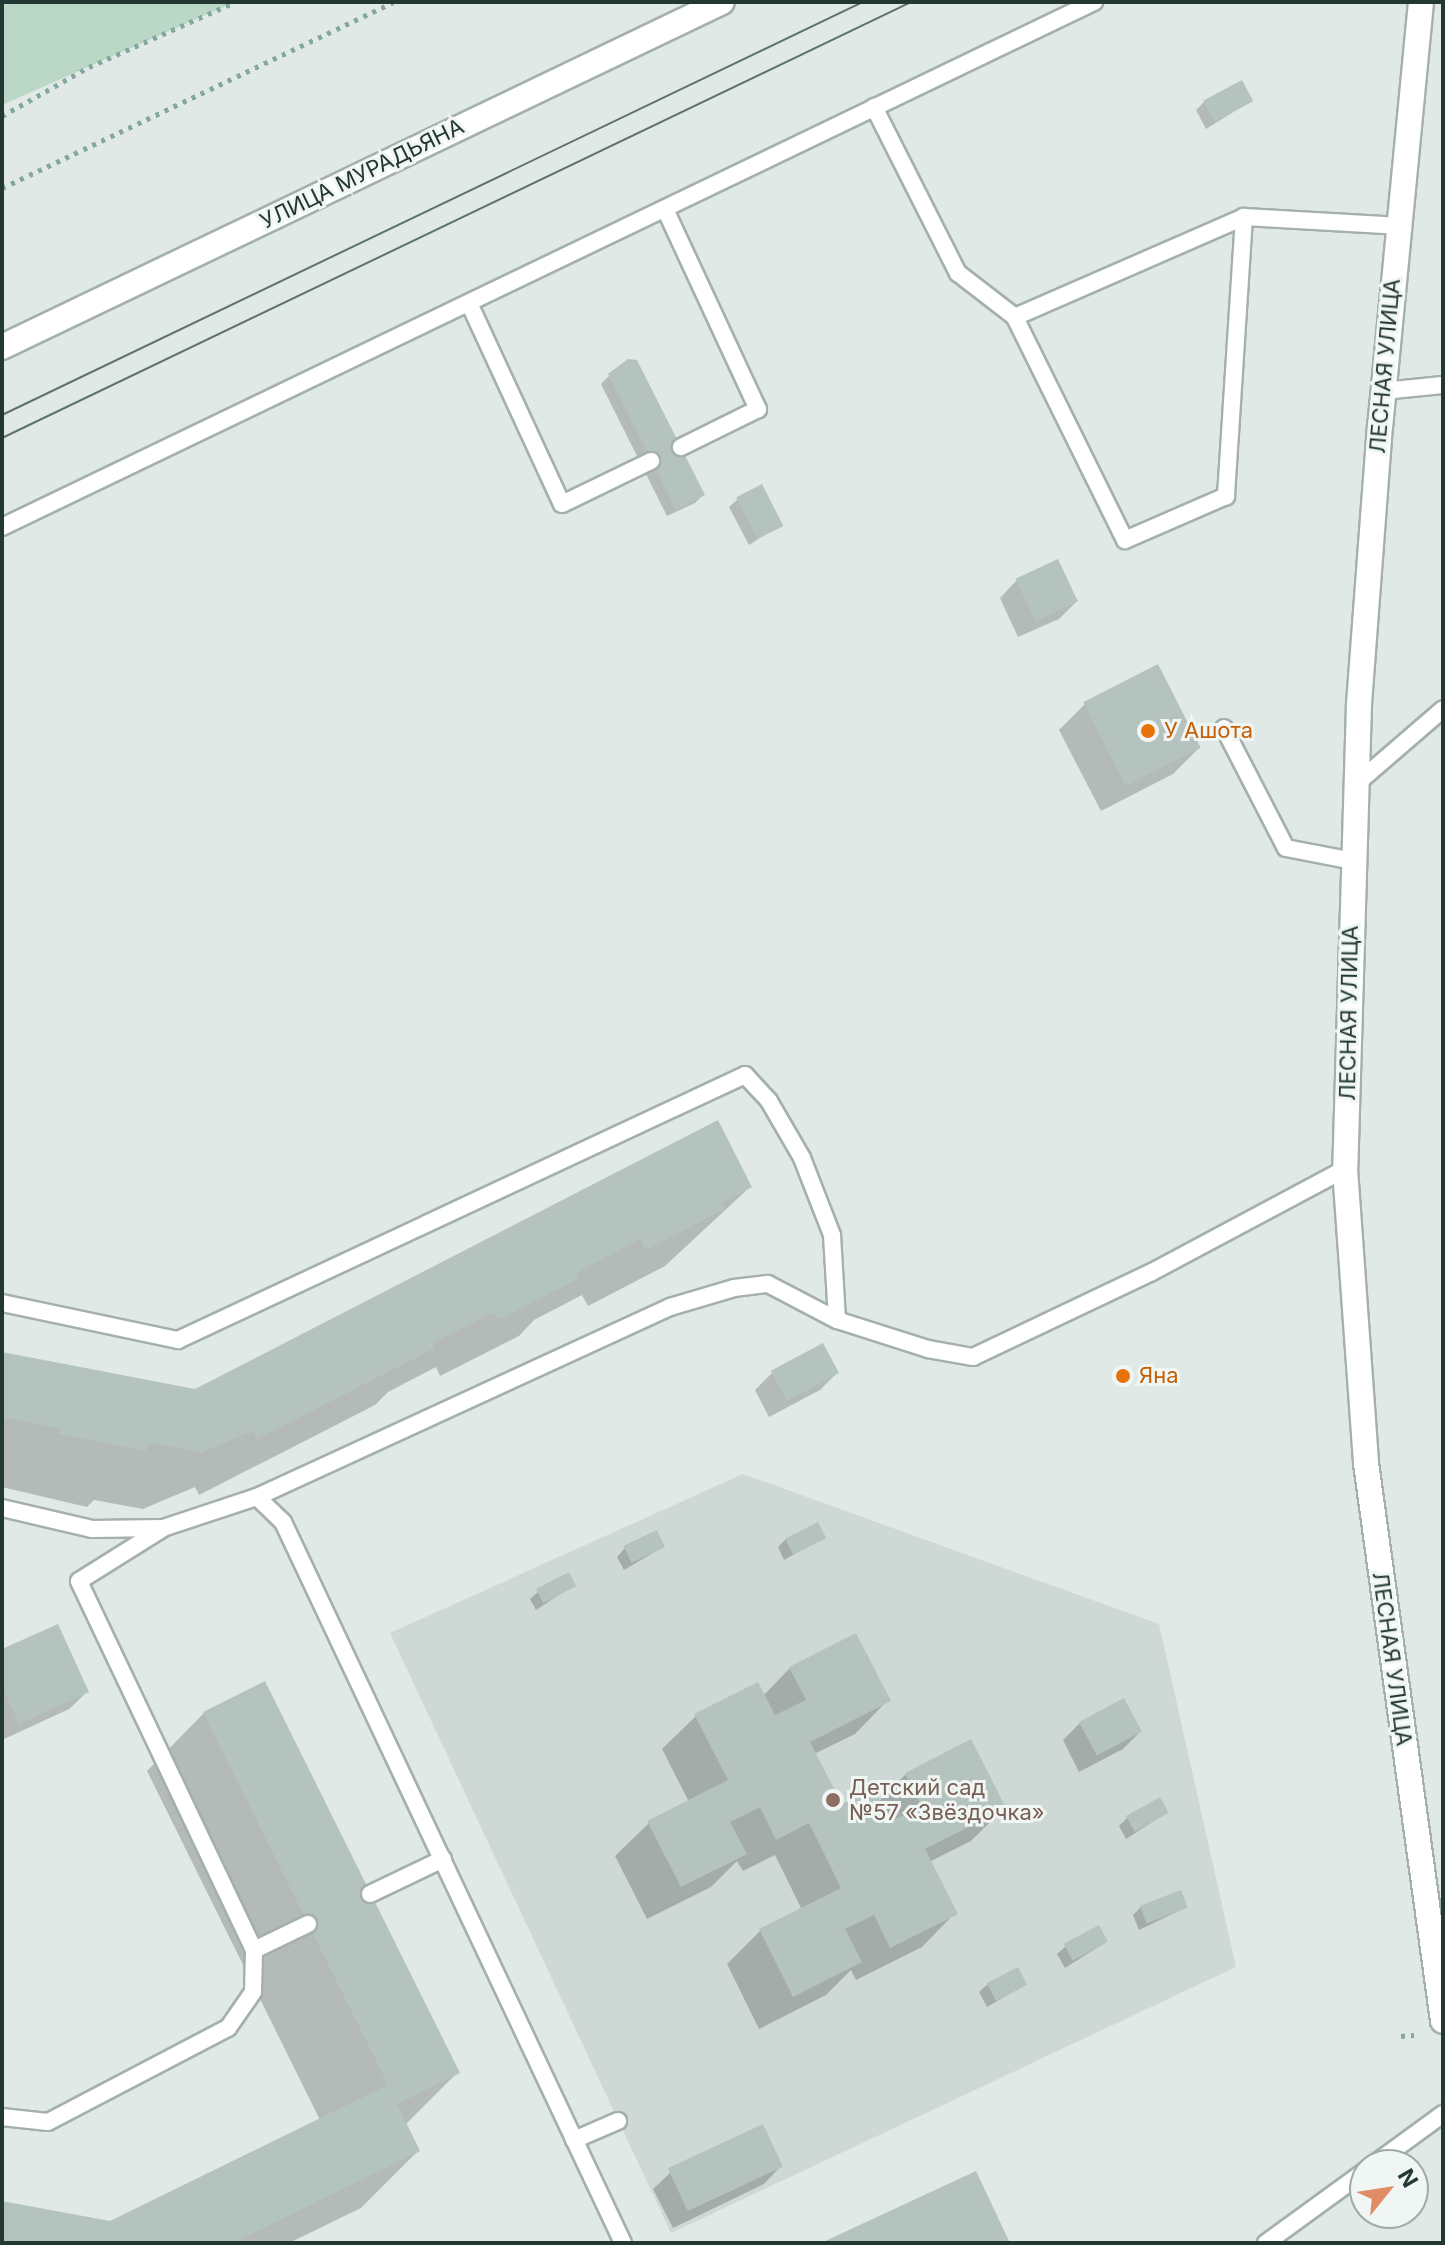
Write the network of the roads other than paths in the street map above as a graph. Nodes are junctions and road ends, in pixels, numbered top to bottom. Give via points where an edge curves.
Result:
1 (722, 2) edge
2 (1094, 2) edge
3 (1421, 2) edge
4 (874, 107) junction
5 (665, 209) junction
6 (1244, 217) junction
7 (1398, 226) junction
8 (469, 303) junction
9 (1015, 317) junction
10 (2, 347) edge
11 (1443, 385) edge
12 (1383, 391) junction
13 (681, 447) dead end
14 (651, 461) dead end
15 (2, 527) edge
16 (1443, 709) edge
17 (1224, 728) dead end
18 (1354, 786) junction
19 (1353, 861) junction
20 (1345, 1169) junction
21 (2, 1303) edge
22 (837, 1320) junction
23 (257, 1497) junction
24 (2, 1508) edge
25 (163, 1528) junction
26 (443, 1859) junction
27 (370, 1894) dead end
28 (308, 1924) dead end
29 (254, 1950) junction
30 (1443, 2021) edge
31 (1443, 2114) edge
32 (2, 2117) edge
33 (618, 2121) dead end
34 (574, 2140) junction
35 (1395, 2149) edge
36 (1349, 2183) edge
37 (623, 2243) edge
38 (1266, 2243) edge

1 - 10 main road, УЛИЦА МУРАДЬЯНА
2 - 4 lane
3 - 7 main road, ЛЕСНАЯ УЛИЦА
4 - 5 lane
4 - 9 lane via 958,273
5 - 8 lane
5 - 13 lane via 758,409
6 - 7 lane
6 - 9 lane
6 - 9 lane via 1226,496 1169,521 1125,540
7 - 12 main road, ЛЕСНАЯ УЛИЦА
8 - 14 lane via 562,504
8 - 15 lane
11 - 12 lane
12 - 18 main road, ЛЕСНАЯ УЛИЦА
16 - 18 lane
17 - 19 lane via 1286,848
18 - 19 main road, ЛЕСНАЯ УЛИЦА
19 - 20 main road, ЛЕСНАЯ УЛИЦА
20 - 22 lane via 1152,1272 973,1357 928,1349
20 - 30 main road, ЛЕСНАЯ УЛИЦА via 1366,1463
21 - 22 lane via 178,1340 745,1075 769,1101 802,1158 827,1222
22 - 23 lane via 768,1284 670,1307
23 - 25 lane
23 - 26 lane via 283,1522
24 - 25 lane via 92,1529
25 - 29 lane via 79,1581
26 - 27 lane
26 - 34 lane
28 - 29 lane
29 - 32 lane via 253,1992 228,2028 48,2122
31 - 35 lane
33 - 34 lane
34 - 37 lane
36 - 38 lane

